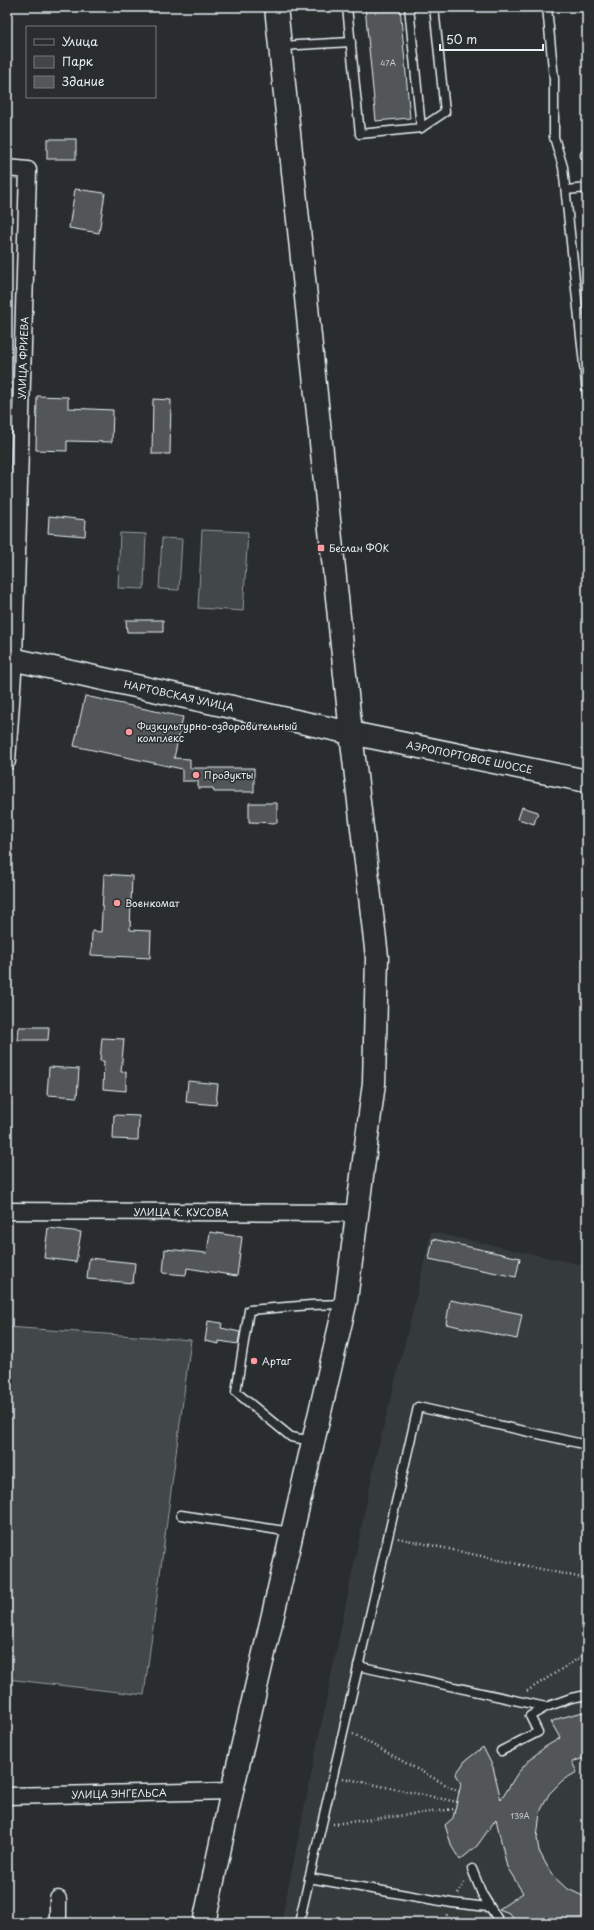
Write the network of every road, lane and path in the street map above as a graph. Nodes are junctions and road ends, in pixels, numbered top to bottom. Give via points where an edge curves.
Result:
1 (276, 7) edge
2 (347, 7) edge
3 (409, 7) edge
4 (434, 7) edge
5 (546, 7) edge
6 (351, 42) junction
7 (280, 46) junction
8 (421, 128) junction
9 (7, 168) edge
10 (587, 188) edge
11 (566, 190) junction
12 (587, 393) edge
13 (10, 658) edge
14 (351, 733) junction
15 (7, 761) edge
16 (587, 781) edge
17 (7, 1211) edge
18 (356, 1213) junction
19 (345, 1304) junction
20 (313, 1441) junction
21 (587, 1445) edge
22 (181, 1515) dead end
23 (292, 1532) junction
24 (388, 1536) junction
25 (587, 1579) edge
26 (587, 1653) edge
27 (358, 1666) junction
28 (587, 1695) edge
29 (513, 1700) junction
30 (522, 1702) junction
31 (546, 1707) junction
32 (530, 1716) junction
33 (344, 1729) junction
34 (501, 1751) dead end
35 (333, 1776) junction
36 (232, 1791) junction
37 (459, 1792) dead end
38 (7, 1796) edge
39 (457, 1802) dead end
40 (455, 1809) dead end
41 (322, 1825) junction
42 (472, 1869) dead end
43 (309, 1878) junction
44 (58, 1900) dead end
45 (488, 1906) junction
46 (58, 1923) edge
47 (204, 1923) edge
48 (299, 1923) edge
49 (500, 1923) edge

1 - 7 main road
2 - 6 lane
3 - 8 lane
4 - 8 lane via 445,112
5 - 11 lane via 554,79 554,137 563,167
6 - 7 lane
6 - 8 lane via 360,134
7 - 14 main road
9 - 13 street, УЛИЦА ФРИЕВА via 28,170
10 - 11 lane
11 - 12 lane
13 - 14 main road, НАРТОВСКАЯ УЛИЦА
13 - 15 street, УЛИЦА ФРИЕВА
14 - 16 main road, АЭРОПОРТОВОЕ ШОССЕ
14 - 18 main road via 377,957 374,1083
17 - 18 street, УЛИЦА К. КУСОВА
18 - 19 main road
19 - 20 main road
19 - 20 lane via 249,1310 236,1392 291,1437
20 - 23 main road
21 - 24 lane via 418,1407
22 - 23 lane
23 - 36 main road
24 - 25 path
24 - 27 lane
26 - 29 path
27 - 29 lane
27 - 33 lane
28 - 31 lane
29 - 30 lane
30 - 31 lane
30 - 32 lane
31 - 32 lane
32 - 34 lane via 538,1732
33 - 35 lane
33 - 37 path
35 - 39 path
35 - 41 lane
36 - 38 street, УЛИЦА ЭНГЕЛЬСА
36 - 47 main road
40 - 41 path
41 - 43 lane
42 - 45 lane
43 - 45 lane via 452,1903
43 - 48 lane
44 - 46 street
45 - 49 lane

